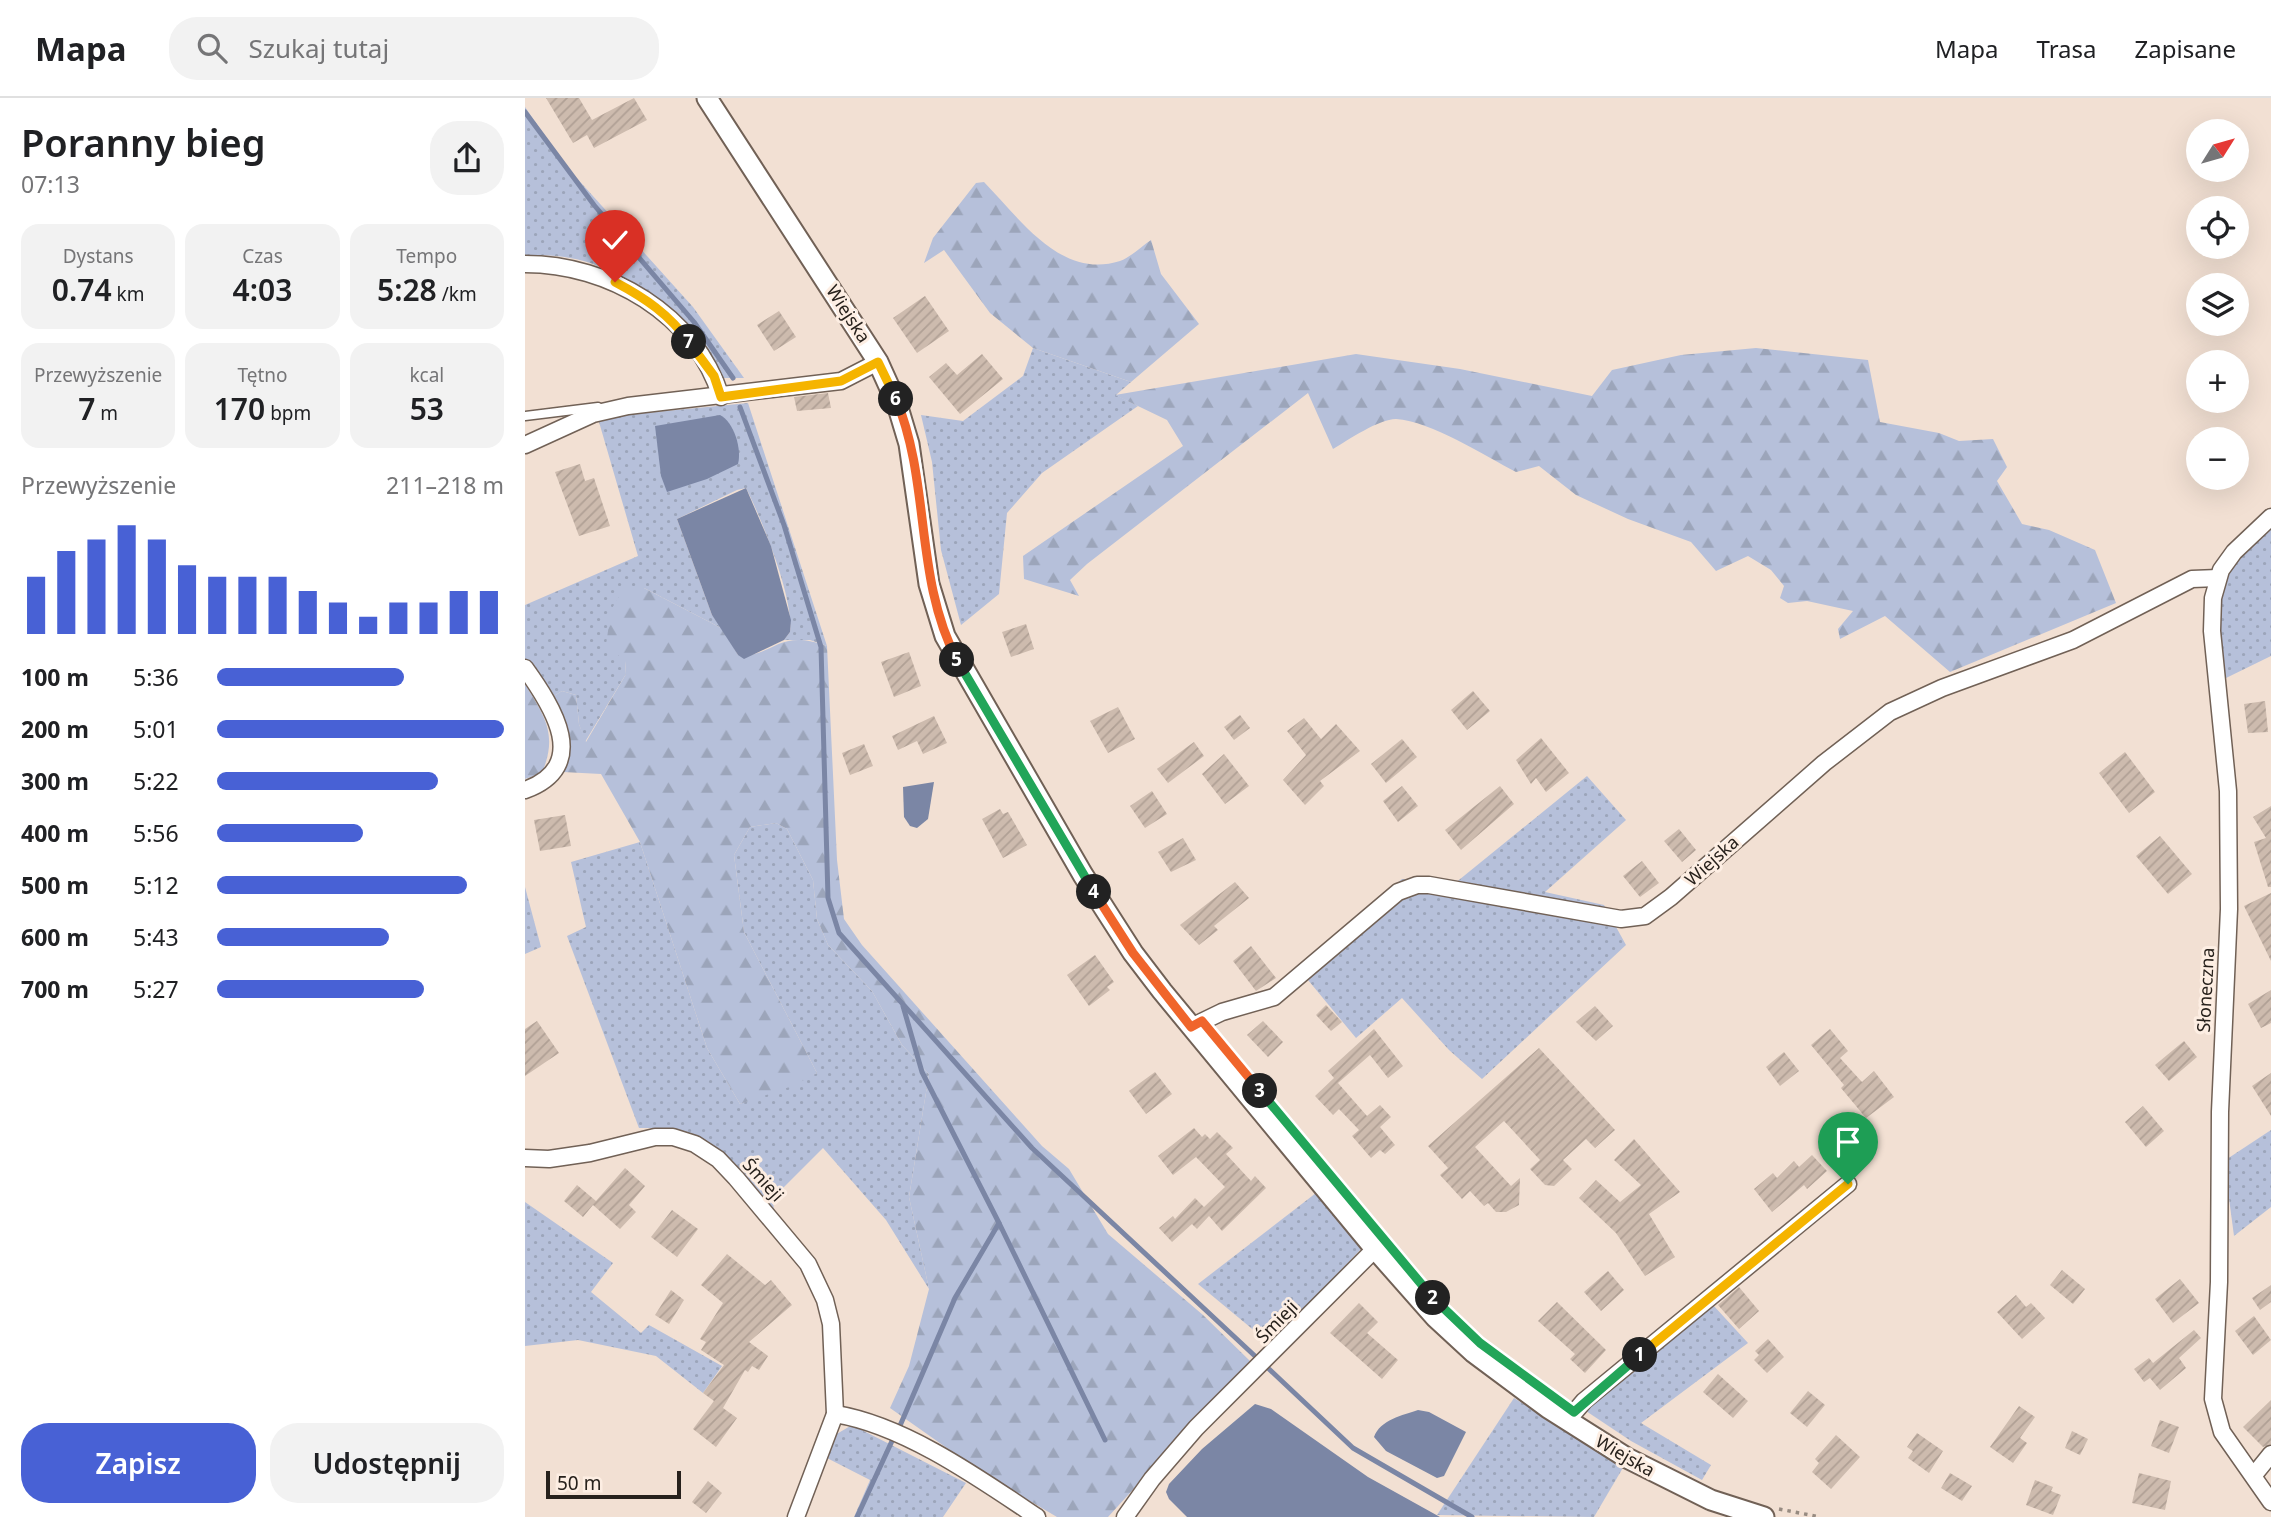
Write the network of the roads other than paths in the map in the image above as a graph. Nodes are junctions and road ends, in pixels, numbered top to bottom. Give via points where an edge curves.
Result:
1 (707, 98) edge
2 (525, 264) edge
3 (878, 362) junction
4 (721, 397) junction
5 (618, 408) junction
6 (525, 416) edge
7 (525, 445) edge
8 (2271, 517) edge
9 (2218, 578) junction
10 (525, 668) edge
11 (525, 790) edge
12 (1191, 1027) junction
13 (525, 1158) edge
14 (1848, 1184) dead end
15 (1375, 1249) junction
16 (835, 1414) junction
17 (1567, 1421) junction
18 (2271, 1454) edge
19 (2254, 1475) junction
20 (2271, 1502) edge
21 (1730, 1513) edge
22 (1770, 1513) edge
23 (796, 1517) edge
24 (1037, 1517) edge
25 (1125, 1517) edge

1 - 3 street, Wiejska
2 - 4 street via 551,264 583,272 645,298 675,324 714,376
3 - 4 street via 841,381
3 - 12 street, Wiejska via 905,429 929,584 950,648 1108,915
4 - 5 street
5 - 6 lane
5 - 7 street via 564,425
8 - 9 street, Słoneczna via 2230,557
9 - 12 street, Wiejska via 2192,579 2073,640 1890,712 1645,916 1621,919 1413,886 1398,892 1274,997 1222,1012
9 - 19 street, Słoneczna via 2213,598 2213,647 2228,791 2229,909 2212,1395 2222,1432
10 - 11 street via 553,713 561,732 562,752 557,770 543,783
12 - 15 street, Wiejska
13 - 16 street, Śmieji via 549,1159 673,1137 695,1144 717,1159 771,1217 818,1281 831,1324
14 - 17 street via 1584,1401
15 - 17 street, Wiejska via 1458,1339
15 - 25 street, Śmieji via 1196,1428
16 - 23 street, Śmieji
16 - 24 street via 894,1432
17 - 21 street, Wiejska
18 - 19 street
19 - 20 street, Słoneczna
21 - 22 street, Wiejska

